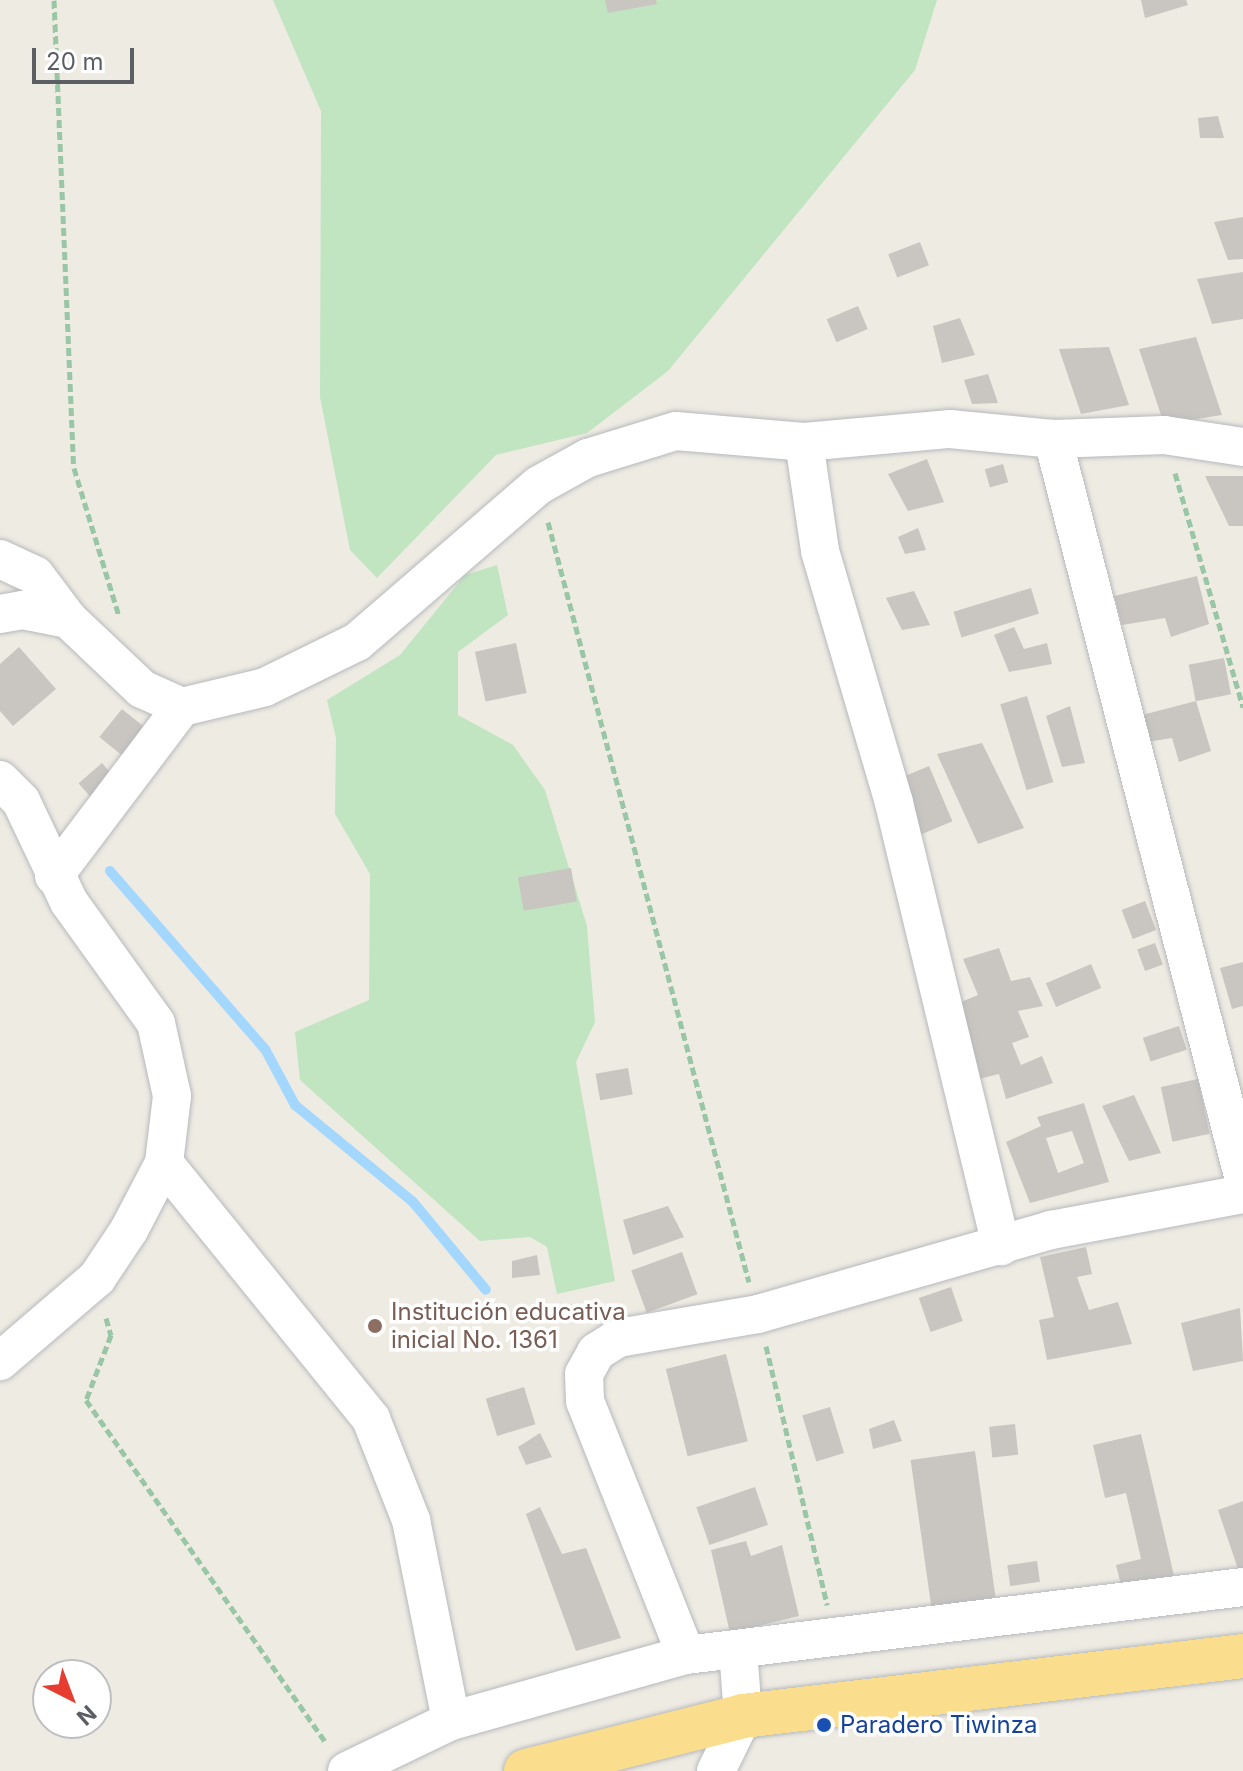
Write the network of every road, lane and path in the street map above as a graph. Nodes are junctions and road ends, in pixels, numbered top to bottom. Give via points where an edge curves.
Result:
1 (54, 0) edge
2 (1164, 435) junction
3 (1053, 439) junction
4 (804, 442) junction
5 (1243, 447) edge
6 (539, 485) junction
7 (0, 559) edge
8 (0, 614) edge
9 (68, 619) junction
10 (124, 630) dead end
11 (182, 707) junction
12 (1243, 707) edge
13 (0, 780) edge
14 (54, 876) junction
15 (164, 1163) junction
16 (1243, 1176) edge
17 (1243, 1194) edge
18 (1001, 1246) junction
19 (97, 1278) junction
20 (758, 1314) junction
21 (0, 1361) edge
22 (1243, 1587) edge
23 (835, 1637) junction
24 (738, 1649) junction
25 (686, 1655) junction
26 (1243, 1656) edge
27 (743, 1716) junction
28 (451, 1721) junction
29 (339, 1760) edge
30 (604, 1760) edge
31 (532, 1770) edge
32 (716, 1771) edge

1 - 10 path via 74,468
2 - 3 street
2 - 5 street
2 - 12 path
3 - 4 street via 950,429
3 - 16 street
4 - 6 street via 676,431 588,458
4 - 18 street via 820,551 894,803
6 - 11 street via 357,642 265,687
6 - 20 path
7 - 9 street via 35,575
8 - 9 street via 23,610
9 - 11 street via 142,689
11 - 14 street
13 - 14 street via 21,801
14 - 15 street via 163,1039 172,1096
15 - 19 street
15 - 28 street via 371,1419 411,1520
17 - 18 street via 1145,1208
18 - 20 street
19 - 21 street
19 - 29 path via 111,1335 86,1400
20 - 23 path
20 - 25 street via 618,1338 596,1352 584,1374 585,1401
22 - 23 street
23 - 24 street
24 - 25 street
24 - 27 street
25 - 28 street
26 - 27 highway
27 - 30 highway
27 - 32 street
28 - 29 street
30 - 31 highway

